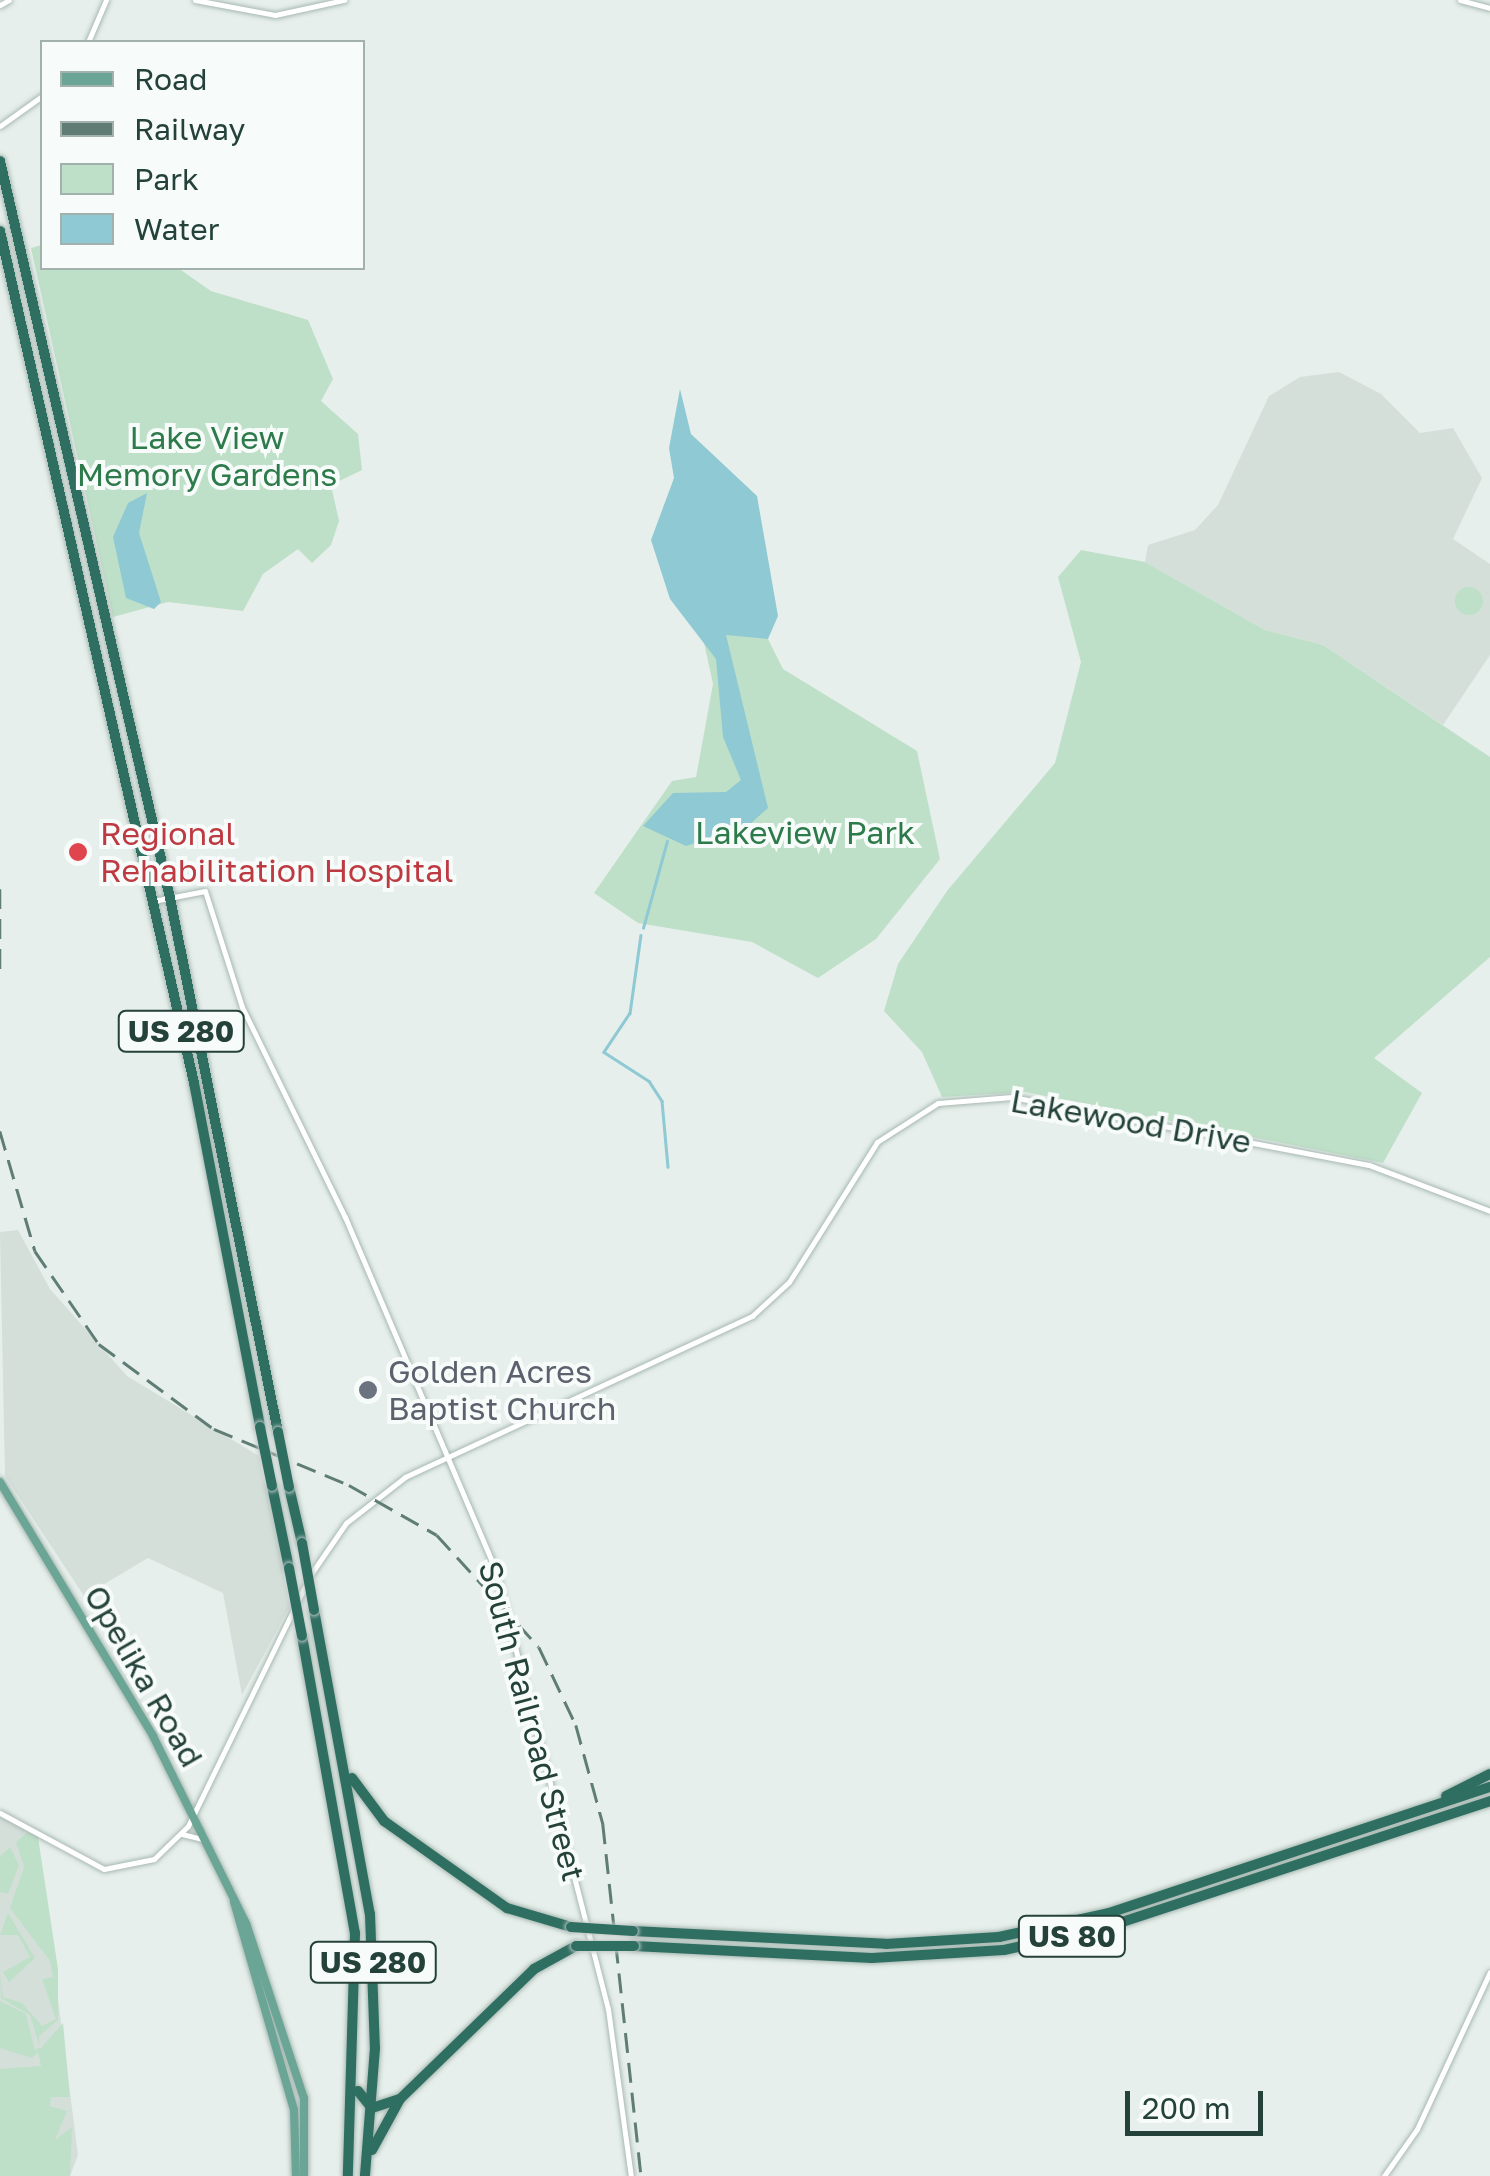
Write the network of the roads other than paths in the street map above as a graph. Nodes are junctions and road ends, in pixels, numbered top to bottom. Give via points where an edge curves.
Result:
1 (9, 0) edge
2 (106, 0) edge
3 (195, 0) edge
4 (344, 0) edge
5 (1460, 0) edge
6 (0, 6) edge
7 (1490, 8) edge
8 (89, 40) edge
9 (40, 97) edge
10 (0, 126) edge
11 (0, 161) edge
12 (0, 231) edge
13 (170, 898) junction
14 (154, 901) junction
15 (1490, 1210) edge
16 (446, 1457) junction
17 (0, 1482) edge
18 (346, 1764) junction
19 (1490, 1774) edge
20 (180, 1788) junction
21 (1490, 1788) edge
22 (202, 1792) junction
23 (1490, 1804) edge
24 (1426, 1808) junction
25 (0, 1813) edge
26 (194, 1814) junction
27 (355, 1817) junction
28 (384, 1822) junction
29 (341, 1831) junction
30 (182, 1834) junction
31 (207, 1842) junction
32 (234, 1902) junction
33 (1490, 1972) edge
34 (357, 2086) junction
35 (400, 2099) junction
36 (372, 2108) junction
37 (365, 2170) edge
38 (296, 2176) edge
39 (304, 2176) edge
40 (348, 2176) edge
41 (631, 2176) edge
42 (1384, 2176) edge

1 - 6 street
2 - 8 street
3 - 4 street via 275,15
5 - 7 street
9 - 10 street
11 - 13 highway, US 280
12 - 14 highway, US 280
13 - 14 street, South Railroad Street
13 - 16 street, South Railroad Street via 205,891 247,1019 345,1217
13 - 18 highway, US 280, bridge
14 - 29 highway, US 280, bridge
15 - 16 street, Lakewood Drive via 1369,1164 1012,1097 938,1103 877,1142 789,1282 752,1316
16 - 22 street, Lakewood Drive via 382,1490 333,1538
16 - 41 street, South Railroad Street via 518,1646 608,2009
17 - 20 main road, Opelika Road
18 - 27 highway, US 280
18 - 28 highway
19 - 24 highway
20 - 22 street
20 - 26 main road, Opelika Road
21 - 24 highway, US 80
22 - 26 street, Lakewood Drive
23 - 35 highway, US 80, bridge via 1119,1924 1004,1950 885,1958 576,1946 534,1968
24 - 28 highway, US 80, bridge via 1110,1913 999,1938 886,1944 565,1926 510,1910
25 - 30 street via 104,1869 154,1859
26 - 30 street, Lakewood Drive
26 - 31 main road, Opelika Road
27 - 28 highway, US 80
27 - 29 highway
27 - 36 highway, US 280 via 373,1958
29 - 34 highway via 357,1960
30 - 31 street
31 - 32 main road, Opelika Road
32 - 38 main road, Opelika Road via 294,2110
32 - 39 main road, Opelika Road via 301,2085
33 - 42 street via 1417,2129
34 - 36 highway
34 - 40 highway
35 - 36 highway
35 - 37 highway, US 80
36 - 37 highway, US 280

